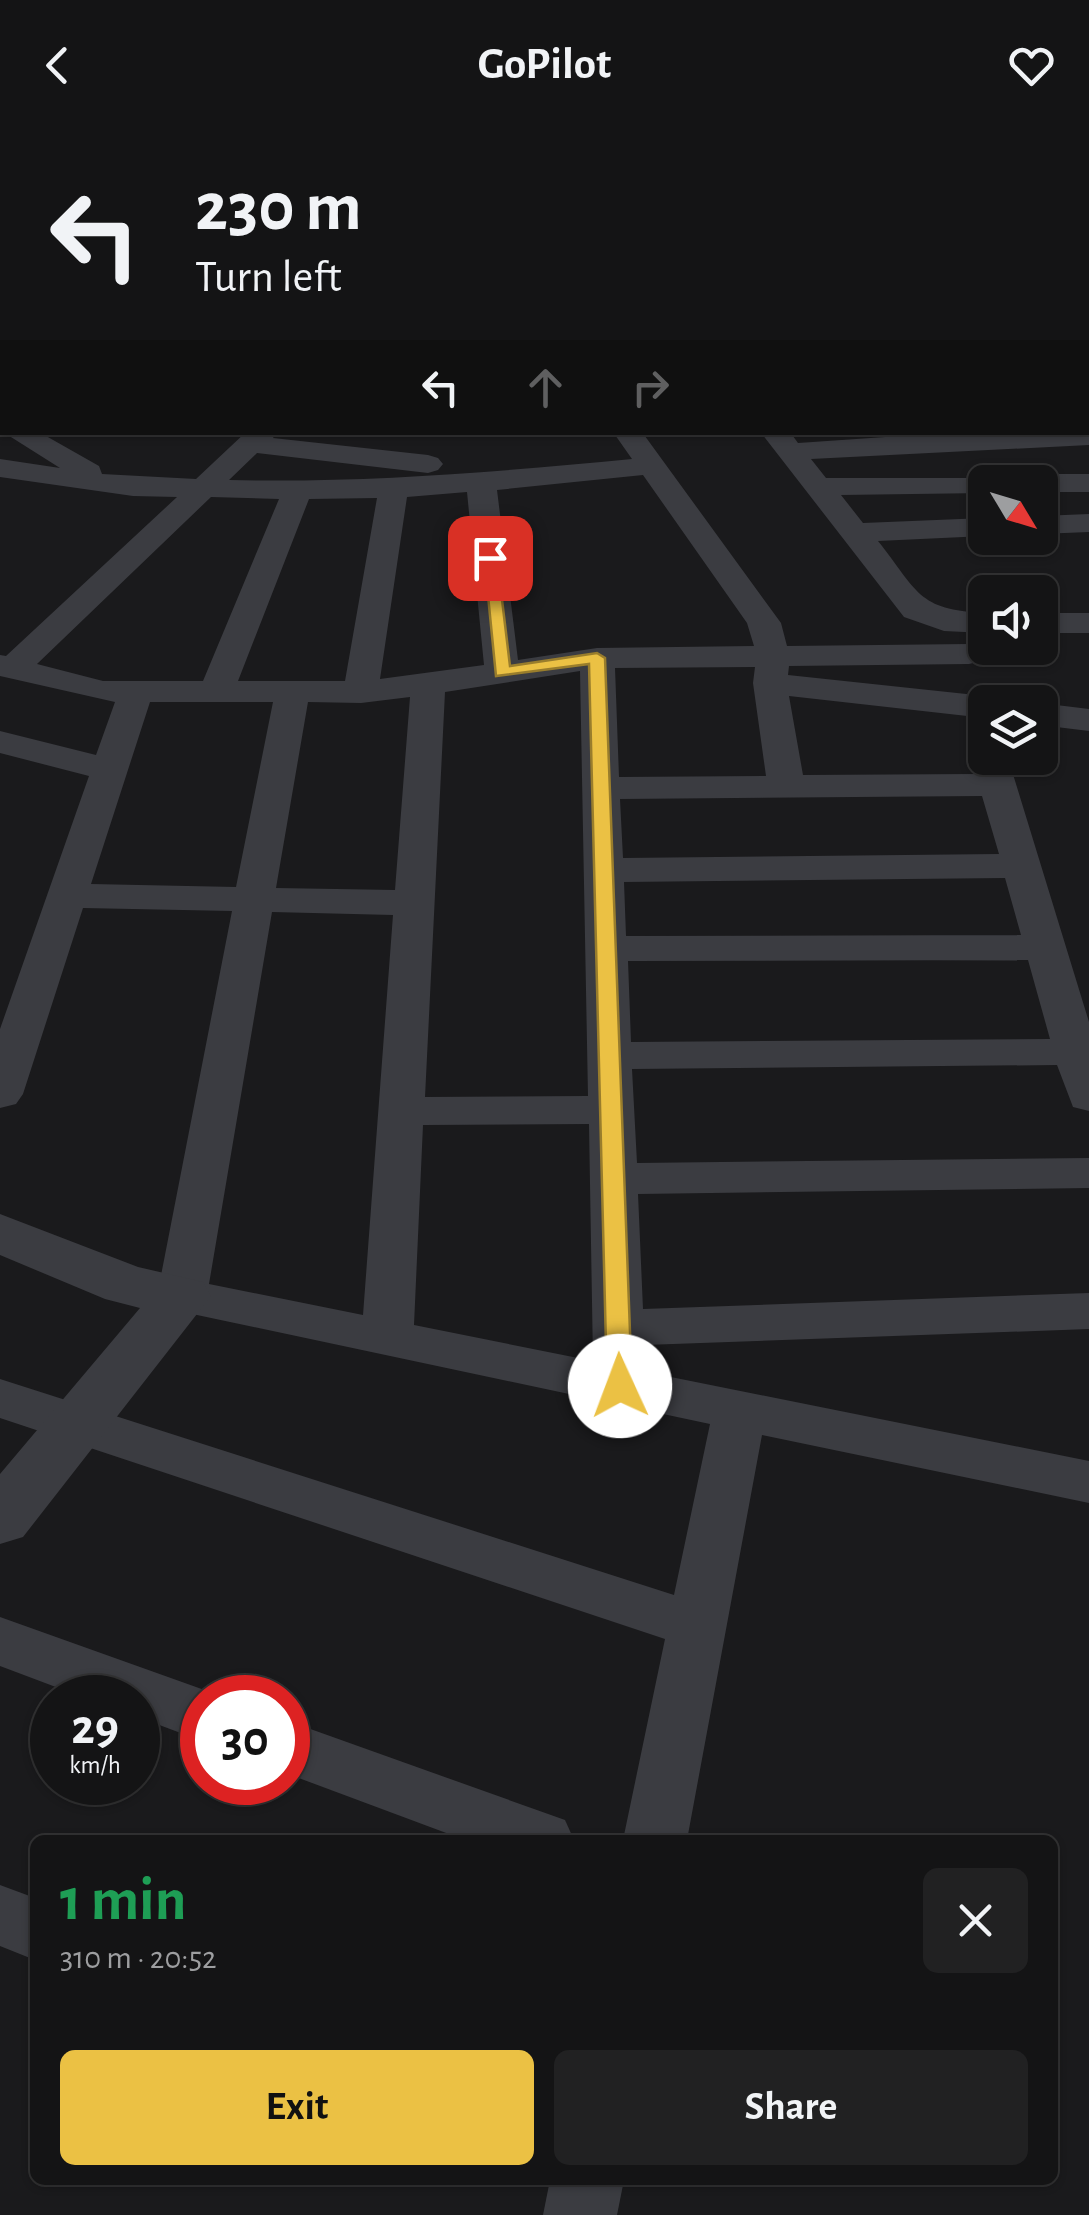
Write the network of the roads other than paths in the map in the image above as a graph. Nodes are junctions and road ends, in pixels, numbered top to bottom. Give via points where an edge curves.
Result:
1 (23, 435) edge
2 (629, 435) edge
3 (1089, 436) edge
4 (256, 438) edge
5 (783, 442) edge
6 (650, 466) junction
7 (3, 471) edge
8 (531, 476) junction
9 (481, 482) junction
10 (1089, 482) edge
11 (1058, 483) edge
12 (110, 484) junction
13 (968, 484) edge
14 (818, 487) junction
15 (393, 489) junction
16 (203, 490) junction
17 (298, 490) junction
18 (1089, 522) edge
19 (1058, 524) edge
20 (968, 528) edge
21 (855, 533) junction
22 (1058, 623) edge
23 (1089, 623) edge
24 (968, 632) edge
25 (968, 634) edge
26 (597, 658) junction
27 (771, 668) junction
28 (502, 672) junction
29 (428, 684) junction
30 (136, 691) junction
31 (216, 692) junction
32 (292, 692) junction
33 (361, 692) junction
34 (15, 698) edge
35 (968, 704) edge
36 (1058, 716) edge
37 (1089, 720) edge
38 (110, 770) junction
39 (968, 773) edge
40 (995, 775) edge
41 (786, 786) junction
42 (601, 788) junction
43 (1021, 866) junction
44 (604, 870) junction
45 (67, 896) junction
46 (254, 898) junction
47 (414, 904) junction
48 (1045, 947) junction
49 (606, 949) junction
50 (1076, 1052) junction
51 (610, 1056) junction
52 (0, 1094) edge
53 (1089, 1097) edge
54 (611, 1110) junction
55 (401, 1111) junction
56 (1089, 1173) edge
57 (613, 1179) junction
58 (0, 1234) edge
59 (182, 1296) junction
60 (1089, 1311) edge
61 (618, 1328) junction
62 (387, 1338) junction
63 (620, 1386) junction
64 (0, 1398) edge
65 (740, 1410) junction
66 (78, 1424) junction
67 (1089, 1482) edge
68 (0, 1519) edge
69 (697, 1626) junction
70 (0, 1641) edge
71 (180, 1707) edge
72 (310, 1754) edge
73 (528, 1835) edge
74 (656, 1835) edge
75 (0, 1915) edge
76 (30, 1927) edge
77 (586, 2185) edge
78 (580, 2215) edge

1 - 12 street
2 - 6 street
3 - 5 street
4 - 8 street
4 - 16 street
5 - 14 street
6 - 8 street
6 - 27 street via 764,623
7 - 12 street
8 - 9 street
9 - 15 street
9 - 28 street
10 - 11 street
12 - 16 street
13 - 14 street
14 - 21 street
15 - 17 street
15 - 33 street
16 - 17 street
16 - 34 street
17 - 31 street
18 - 19 street
20 - 21 street
21 - 24 street via 916,610
22 - 23 street
25 - 27 street
26 - 27 street
26 - 28 street
26 - 42 street
27 - 35 street
27 - 41 street
28 - 29 street
29 - 33 street
29 - 47 street
30 - 31 street
30 - 34 street
30 - 38 street
31 - 32 street
32 - 33 street
32 - 46 street
34 - 38 street
36 - 37 street
38 - 45 street
39 - 41 street
40 - 43 street
41 - 42 street
42 - 44 street
43 - 44 street
43 - 48 street
44 - 49 street
45 - 46 street
45 - 52 street
46 - 47 street
46 - 59 street
47 - 55 street
48 - 49 street
48 - 50 street
49 - 51 street
50 - 51 street
50 - 53 street
51 - 54 street
54 - 55 street
54 - 57 street
55 - 62 street
56 - 57 street
57 - 61 street
58 - 59 street via 126,1285
59 - 62 street
59 - 66 street
60 - 61 street
61 - 63 street
62 - 63 street
63 - 65 street
64 - 66 street
65 - 67 street
65 - 69 street
66 - 68 street
66 - 69 street
69 - 74 street
70 - 71 street
72 - 73 street
75 - 76 street
77 - 78 street

